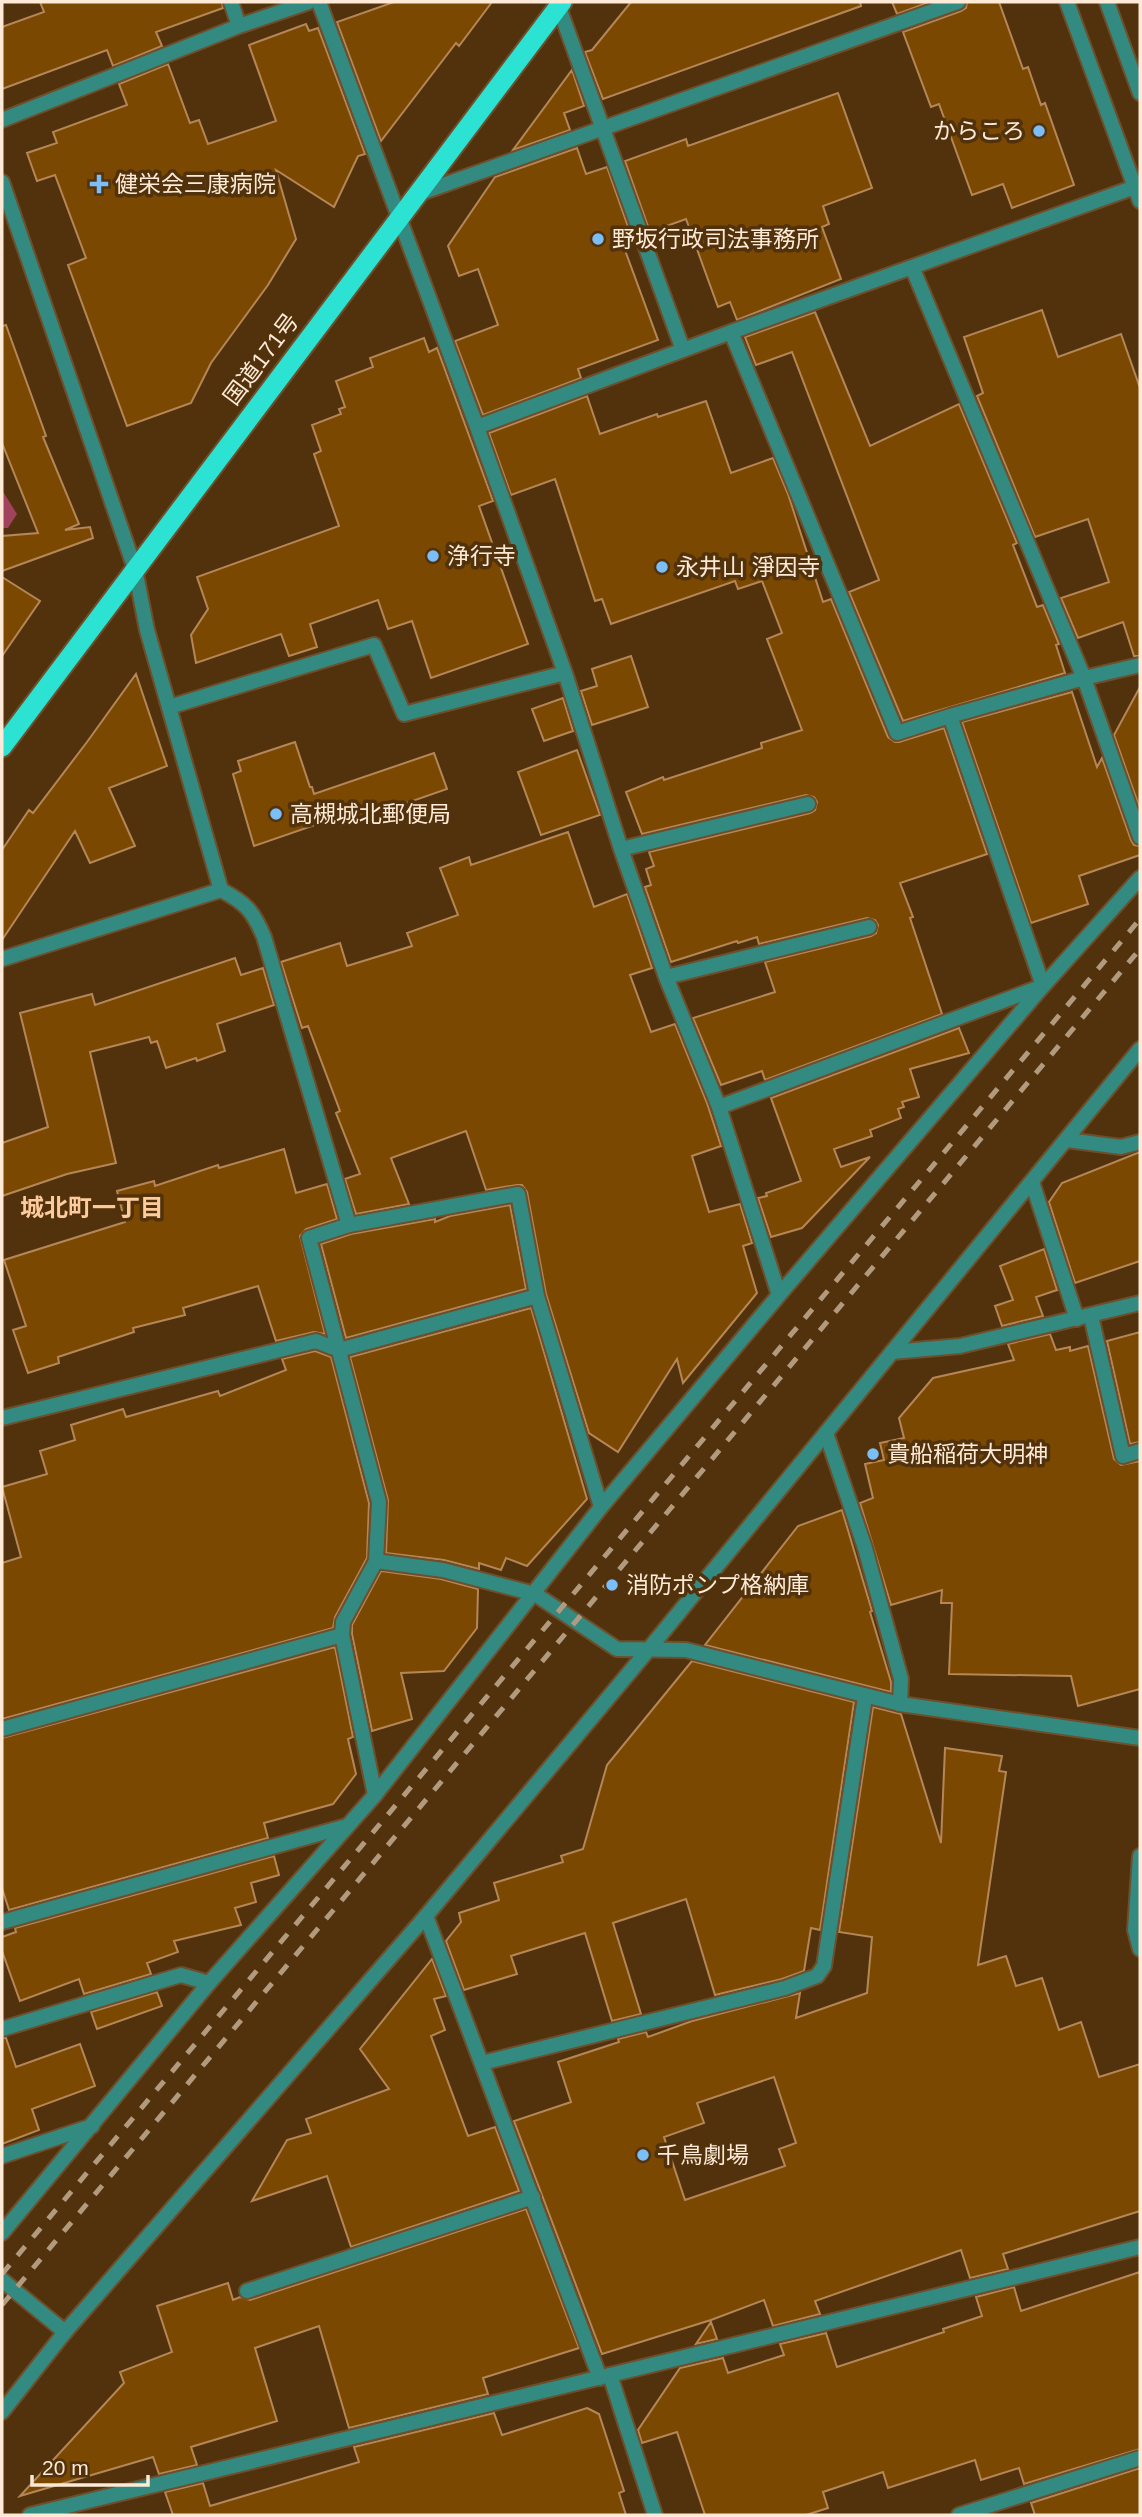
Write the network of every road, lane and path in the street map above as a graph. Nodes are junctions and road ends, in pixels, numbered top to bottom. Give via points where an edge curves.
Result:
1 (231, 2) edge
2 (309, 2) edge
3 (319, 2) edge
4 (958, 2) edge
5 (1067, 2) edge
6 (1107, 2) edge
7 (559, 3) edge
8 (239, 26) junction
9 (1140, 93) edge
10 (2, 120) edge
11 (603, 128) junction
12 (2, 182) edge
13 (1135, 187) junction
14 (415, 195) junction
15 (1140, 201) edge
16 (399, 216) junction
17 (912, 267) junction
18 (731, 332) junction
19 (683, 350) junction
20 (477, 427) junction
21 (135, 569) junction
22 (1140, 665) edge
23 (565, 673) junction
24 (1084, 678) junction
25 (169, 707) junction
26 (950, 716) junction
27 (2, 747) edge
28 (808, 804) dead end
29 (1140, 837) edge
30 (621, 849) junction
31 (1140, 877) edge
32 (221, 890) junction
33 (869, 927) dead end
34 (2, 959) edge
35 (666, 976) junction
36 (1043, 986) junction
37 (1140, 1049) edge
38 (719, 1107) junction
39 (1067, 1140) junction
40 (1140, 1142) edge
41 (1032, 1182) junction
42 (349, 1224) junction
43 (537, 1296) junction
44 (779, 1296) junction
45 (1140, 1303) edge
46 (1084, 1317) junction
47 (338, 1350) junction
48 (892, 1352) junction
49 (2, 1418) edge
50 (826, 1433) junction
51 (1140, 1451) edge
52 (601, 1507) junction
53 (376, 1561) junction
54 (534, 1594) junction
55 (342, 1635) junction
56 (649, 1649) junction
57 (865, 1697) junction
58 (900, 1704) junction
59 (2, 1729) edge
60 (1140, 1738) edge
61 (375, 1795) junction
62 (347, 1826) junction
63 (1140, 1856) edge
64 (426, 1916) junction
65 (2, 1922) edge
66 (1140, 1949) edge
67 (209, 1983) junction
68 (2, 2029) edge
69 (482, 2063) junction
70 (92, 2126) junction
71 (2, 2156) edge
72 (533, 2197) junction
73 (2, 2233) edge
74 (1140, 2247) edge
75 (2, 2280) edge
76 (247, 2291) dead end
77 (65, 2332) junction
78 (605, 2376) junction
79 (2, 2412) edge
80 (1140, 2458) edge
81 (30, 2515) edge
82 (655, 2515) edge
83 (959, 2515) edge

1 - 8 street
2 - 8 street
3 - 16 street
4 - 11 street
5 - 13 street
6 - 9 street
7 - 11 street
7 - 14 highway, 国道171号
8 - 10 street
11 - 14 street
11 - 19 street
12 - 21 street
13 - 15 street
13 - 17 street
14 - 16 highway, 国道171号
16 - 20 street
16 - 21 highway, 国道171号
17 - 18 street
17 - 24 street
18 - 19 street
18 - 26 street via 897,733
19 - 20 street
20 - 23 street
21 - 25 street
21 - 27 highway, 国道171号
22 - 24 street
23 - 25 street via 404,715 374,645
23 - 30 street
24 - 26 street
24 - 29 street
25 - 32 street
26 - 36 street
28 - 30 street
30 - 35 street
31 - 36 street
32 - 34 street
32 - 42 street via 244,902 264,937
33 - 35 street
35 - 38 street
36 - 38 street
36 - 44 street
37 - 39 street
38 - 44 street
39 - 40 street via 1121,1147
39 - 41 street
41 - 46 street
41 - 48 street
42 - 43 street via 518,1194
42 - 47 street via 309,1238
43 - 47 street
43 - 52 street
44 - 52 street
45 - 46 street
46 - 48 street via 960,1346
46 - 51 street via 1123,1456
47 - 49 street via 316,1342
47 - 53 street via 379,1502
48 - 50 street
50 - 56 street
50 - 58 street via 865,1548 901,1679
52 - 54 street
53 - 54 street via 443,1570
53 - 55 street via 343,1622
54 - 56 street via 617,1649
54 - 61 street
55 - 59 street
55 - 61 street
56 - 57 street via 686,1650
56 - 64 street
57 - 58 street
57 - 69 street via 824,1966 817,1976 785,1988
58 - 60 street
61 - 62 street
62 - 65 street
62 - 67 street
63 - 66 street via 1135,1930
64 - 69 street
64 - 77 street
67 - 68 street via 181,1975
67 - 70 street
69 - 72 street
70 - 71 street
70 - 73 street
72 - 76 street
72 - 78 street
74 - 78 street
75 - 77 street
77 - 79 street
78 - 81 street
78 - 82 street
80 - 83 street

